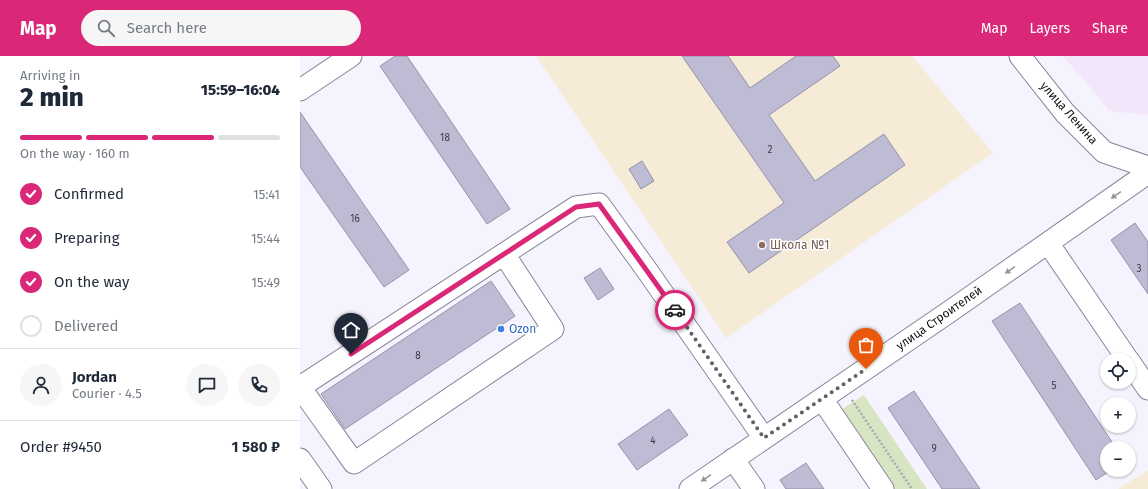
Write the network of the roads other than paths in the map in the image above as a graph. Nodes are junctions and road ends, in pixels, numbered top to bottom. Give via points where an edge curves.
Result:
1 (351, 56) edge
2 (1020, 56) edge
3 (300, 90) edge
4 (1148, 167) edge
5 (1148, 173) edge
6 (1048, 243) junction
7 (504, 254) junction
8 (1124, 353) edge
9 (1136, 371) edge
10 (300, 387) edge
11 (1148, 389) edge
12 (822, 399) junction
13 (764, 438) junction
14 (300, 459) edge
15 (733, 459) junction
16 (321, 489) edge
17 (690, 489) edge
18 (754, 489) edge
19 (883, 489) edge

1 - 3 street
2 - 4 street, улица Ленина via 1065,112 1104,152
5 -> 6 street, улица Строителей
6 - 8 street
6 -> 12 street, улица Строителей
7 - 10 street
7 - 10 street via 553,328 354,463
7 - 13 street via 576,207 599,204
9 - 11 street
12 - 13 street, улица Строителей
12 - 19 street
13 - 15 street, улица Строителей
14 - 16 street
15 -> 17 street, улица Строителей
15 - 18 street

